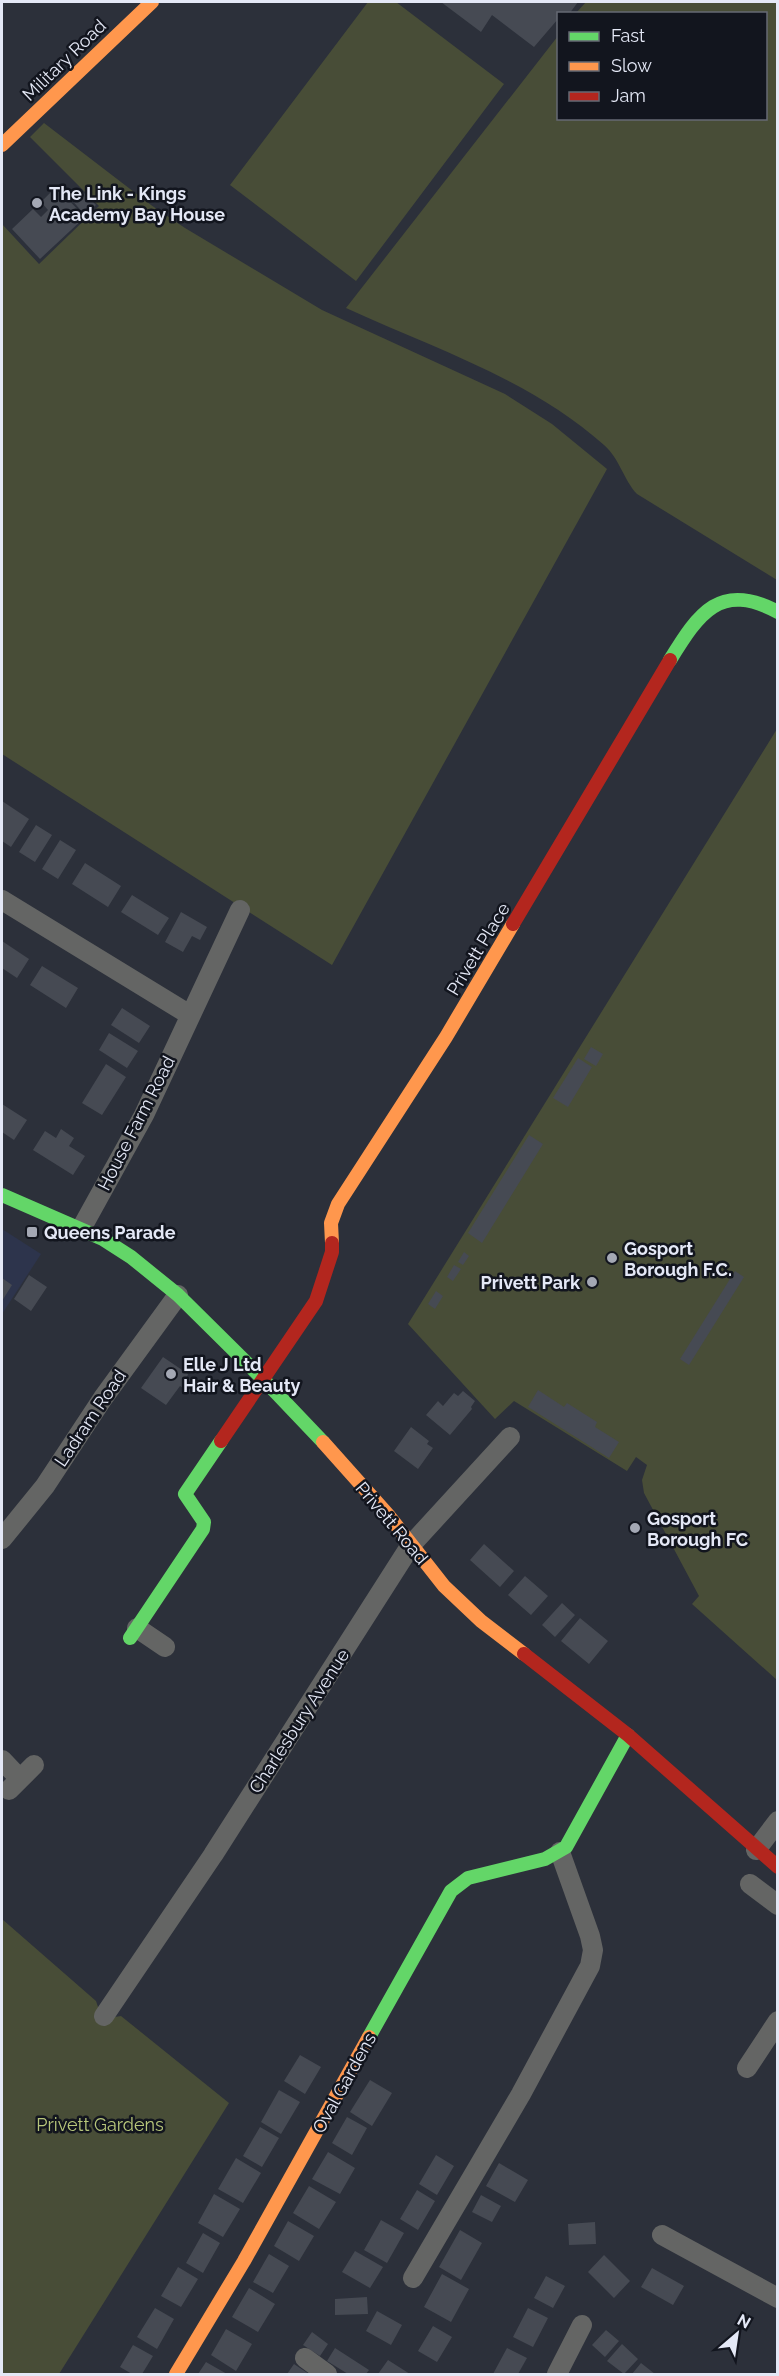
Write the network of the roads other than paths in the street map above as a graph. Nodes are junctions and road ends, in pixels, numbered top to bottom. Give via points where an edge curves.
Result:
1 (152, 2) edge
2 (2, 145) edge
3 (777, 612) edge
4 (2, 900) edge
5 (240, 910) dead end
6 (190, 1015) junction
7 (2, 1195) edge
8 (81, 1230) junction
9 (178, 1295) junction
10 (264, 1380) junction
11 (510, 1437) dead end
12 (2, 1539) edge
13 (411, 1545) junction
14 (133, 1633) joint
15 (165, 1647) dead end
16 (628, 1735) junction
17 (2, 1760) edge
18 (21, 1778) dead end
19 (777, 1821) edge
20 (756, 1850) junction
21 (560, 1852) junction
22 (777, 1867) edge
23 (750, 1884) dead end
24 (777, 1905) edge
25 (104, 2016) dead end
26 (777, 2021) edge
27 (745, 2068) dead end
28 (662, 2235) dead end
29 (413, 2278) dead end
30 (777, 2298) edge
31 (582, 2325) dead end
32 (305, 2358) dead end
33 (565, 2371) edge
34 (176, 2374) edge
35 (327, 2374) edge

1 - 2 street, Military Road
3 - 10 street, Privett Place via 745,598 727,600 703,611 690,627 450,1030 338,1204 331,1222 332,1252 319,1296
4 - 6 street
5 - 6 street, House Farm Road
6 - 8 street, House Farm Road via 144,1115
7 - 8 street, Privett Road
8 - 9 street, Privett Road via 131,1257
9 - 10 street, Privett Road
9 - 12 street, Ladram Road via 45,1486
10 - 13 street, Privett Road
10 - 14 street, Privett Place via 185,1494 204,1522 203,1529
11 - 13 street, Charlesbury Avenue
13 - 16 street, Privett Road via 444,1586 482,1621
13 - 25 street, Charlesbury Avenue via 213,1855
14 - 15 street
16 - 20 street, Privett Road
16 - 21 street via 572,1840
17 - 18 street
19 - 20 street
20 - 22 street, Privett Road
21 - 29 street via 590,1936 590,1966 521,2094
21 - 34 street, Oval Gardens via 475,1876 451,1891 244,2261
23 - 24 street
26 - 27 street
28 - 30 street
31 - 33 street
32 - 35 street

